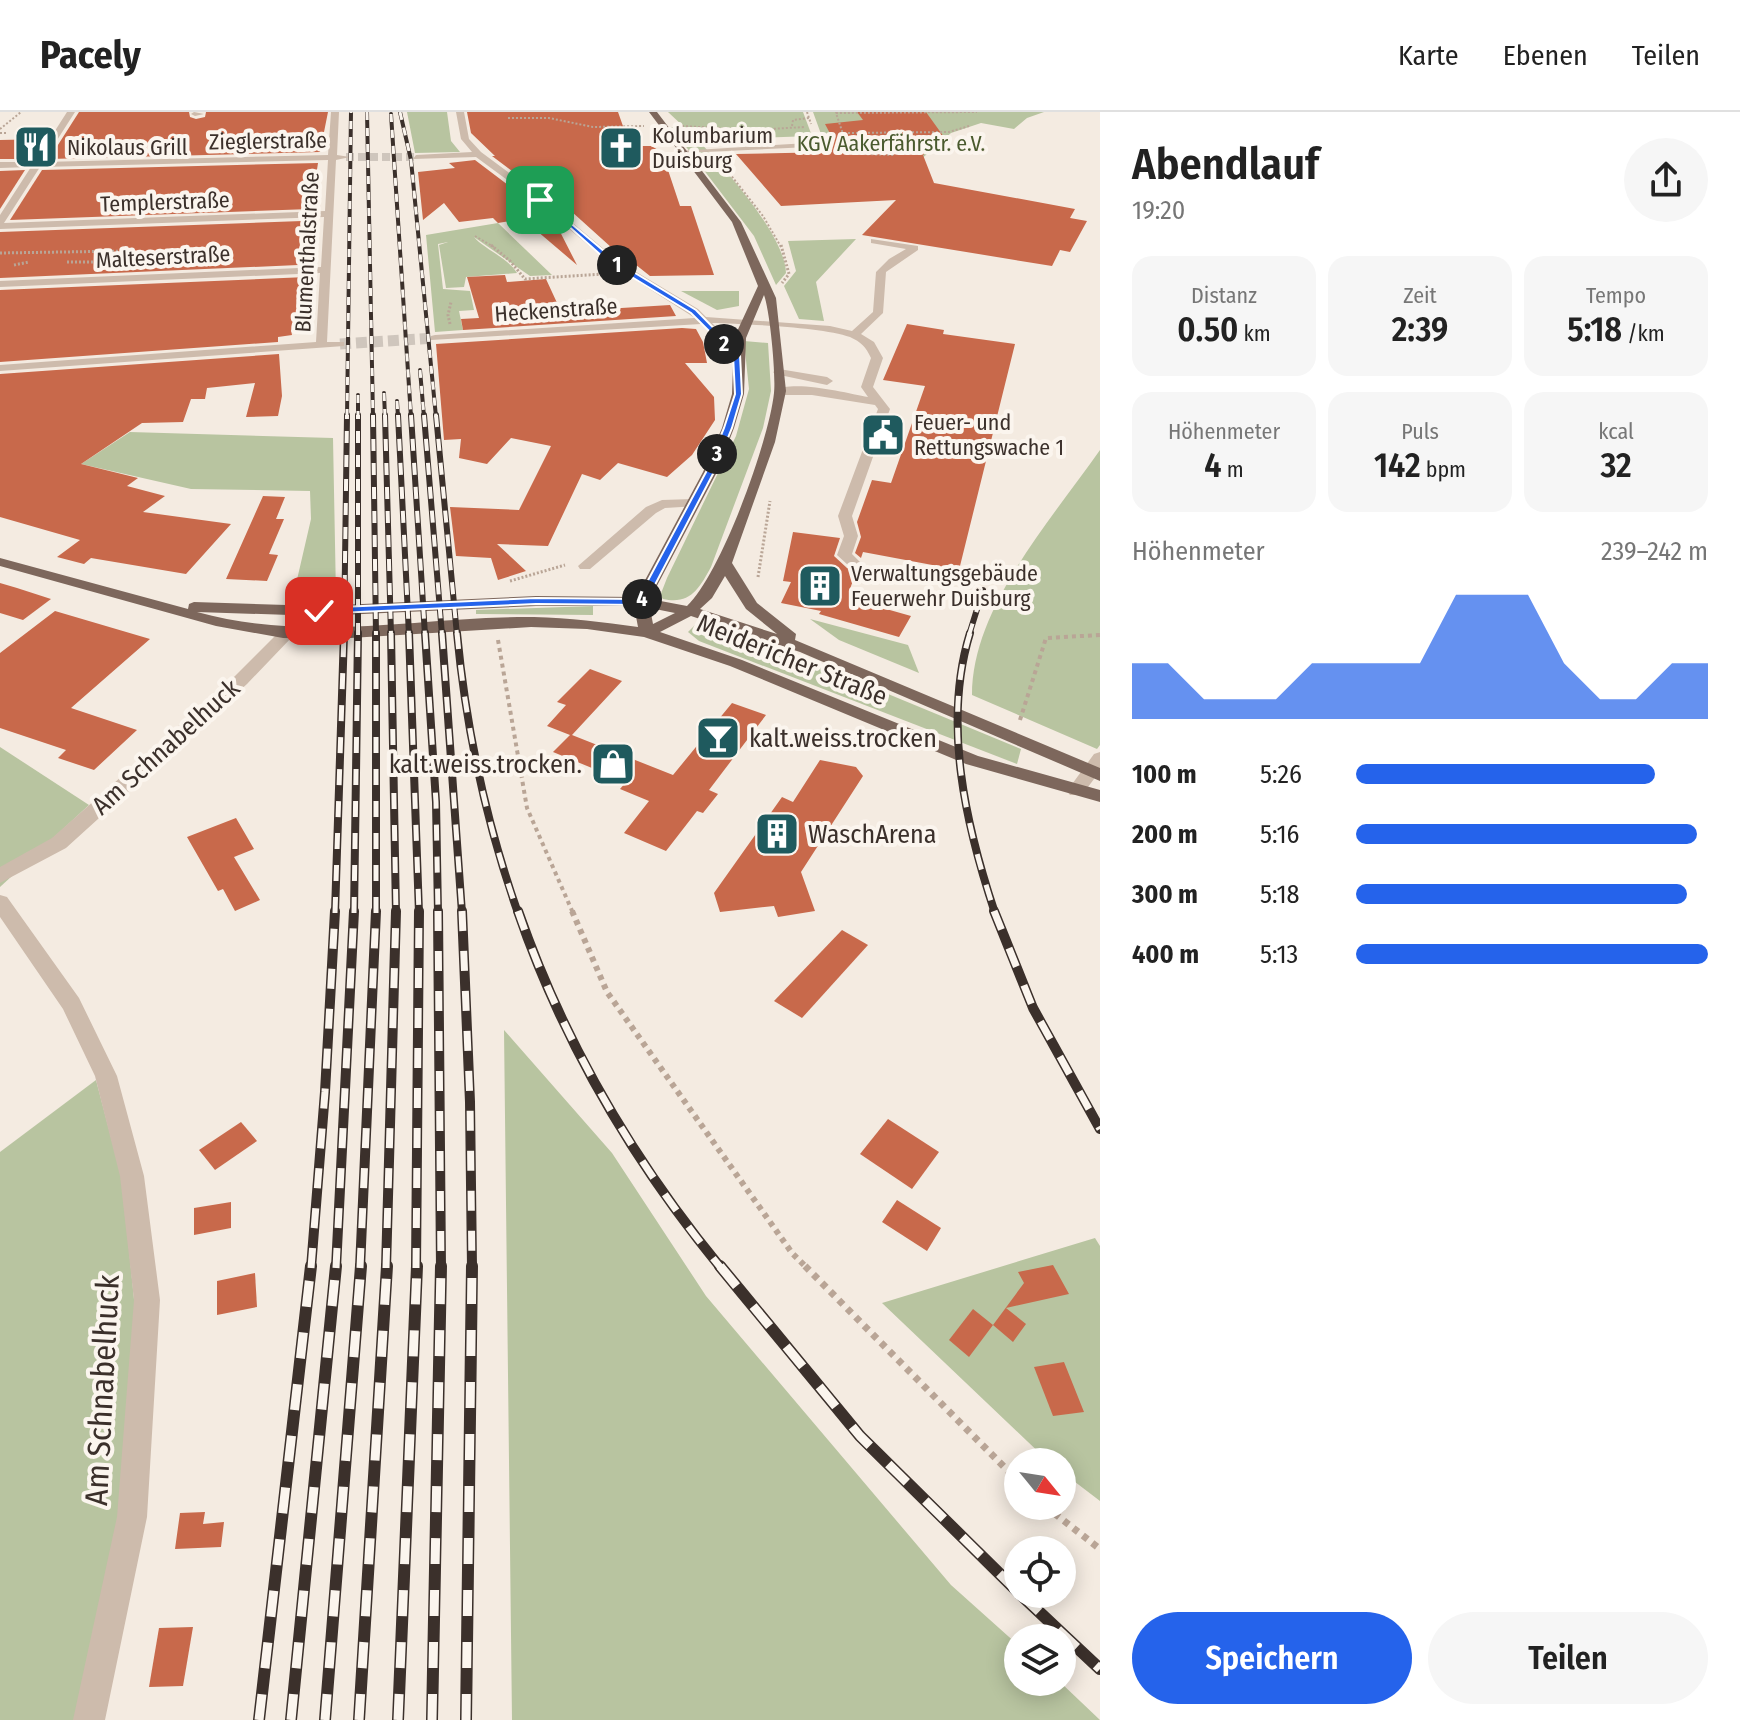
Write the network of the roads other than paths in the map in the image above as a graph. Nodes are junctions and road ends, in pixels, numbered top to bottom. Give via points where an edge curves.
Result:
1 (71, 112) edge
2 (335, 112) edge
3 (460, 112) edge
4 (650, 116) edge
5 (815, 136) road end
6 (683, 151) junction
7 (478, 154) junction
8 (332, 157) junction
9 (346, 157) tunnel mouth
10 (416, 157) tunnel mouth
11 (39, 164) junction
12 (0, 165) edge
13 (330, 214) junction
14 (0, 224) edge
15 (874, 241) dead end
16 (327, 270) junction
17 (0, 284) edge
18 (760, 291) junction
19 (703, 321) junction
20 (745, 323) junction
21 (770, 324) junction
22 (854, 335) junction
23 (435, 338) tunnel mouth
24 (340, 344) tunnel mouth
25 (321, 346) junction
26 (737, 355) junction
27 (0, 368) edge
28 (779, 372) junction
29 (867, 387) junction
30 (780, 391) junction
31 (878, 402) junction
32 (693, 503) junction
33 (0, 562) edge
34 (725, 563) junction
35 (854, 563) dead end
36 (585, 566) road end
37 (641, 602) junction
38 (162, 606) junction
39 (265, 610) junction
40 (319, 611) junction
41 (690, 611) junction
42 (283, 633) junction
43 (647, 633) junction
44 (806, 649) junction
45 (1097, 768) edge
46 (1076, 791) junction
47 (1100, 796) edge
48 (0, 876) edge
49 (0, 902) edge
50 (89, 1720) edge

1 - 11 street
2 - 8 street, Blumenthalstraße
3 - 7 street via 465,139
4 - 6 main road
5 - 6 street
6 - 18 main road via 736,222
7 - 10 street
7 - 19 street via 628,273
8 - 9 street, Zieglerstraße
8 - 11 street, Zieglerstraße
8 - 13 street, Blumenthalstraße
11 - 12 street, Zieglerstraße
11 - 14 street
13 - 14 street, Templerstraße
13 - 16 street, Blumenthalstraße
15 - 22 street via 915,248 881,268 876,279 878,313
16 - 17 street, Malteserstraße
16 - 25 street, Blumenthalstraße
18 - 20 main road
18 - 21 street
19 - 20 street, Heckenstraße
19 - 23 street, Heckenstraße
19 - 26 street
20 - 21 street, Heckenstraße
20 - 26 main road
21 - 22 street, Heckenstraße
21 - 28 main road
22 - 29 street via 870,344 877,358
24 - 25 street
25 - 27 street
26 - 32 main road via 738,394
28 - 29 street
28 - 30 main road
29 - 31 street
30 - 31 street
30 - 34 main road
31 - 35 street via 883,417 845,516 851,536 844,555
32 - 36 street via 662,504 651,510
32 - 37 main road
33 - 38 main road
34 - 41 main road via 707,595
34 - 44 main road via 751,606
37 - 40 main road, Meidericher Straße
37 - 41 main road, Meidericher Straße
37 - 43 main road
38 - 39 main road, Meidericher Straße
38 - 42 main road, Meidericher Straße
39 - 40 main road, Meidericher Straße
39 - 42 street
40 - 42 street, Am Schnabelhuck
41 - 43 main road
41 - 44 main road, Meidericher Straße
42 - 43 main road, Meidericher Straße via 496,623
42 - 48 street, Am Schnabelhuck via 241,680 59,843
43 - 46 main road, Meidericher Straße via 736,663 972,760
44 - 45 main road, Meidericher Straße
45 - 46 street
46 - 47 main road, Meidericher Straße
49 - 50 street, Am Schnabelhuck via 71,1004 106,1076 132,1176 147,1300 132,1517

